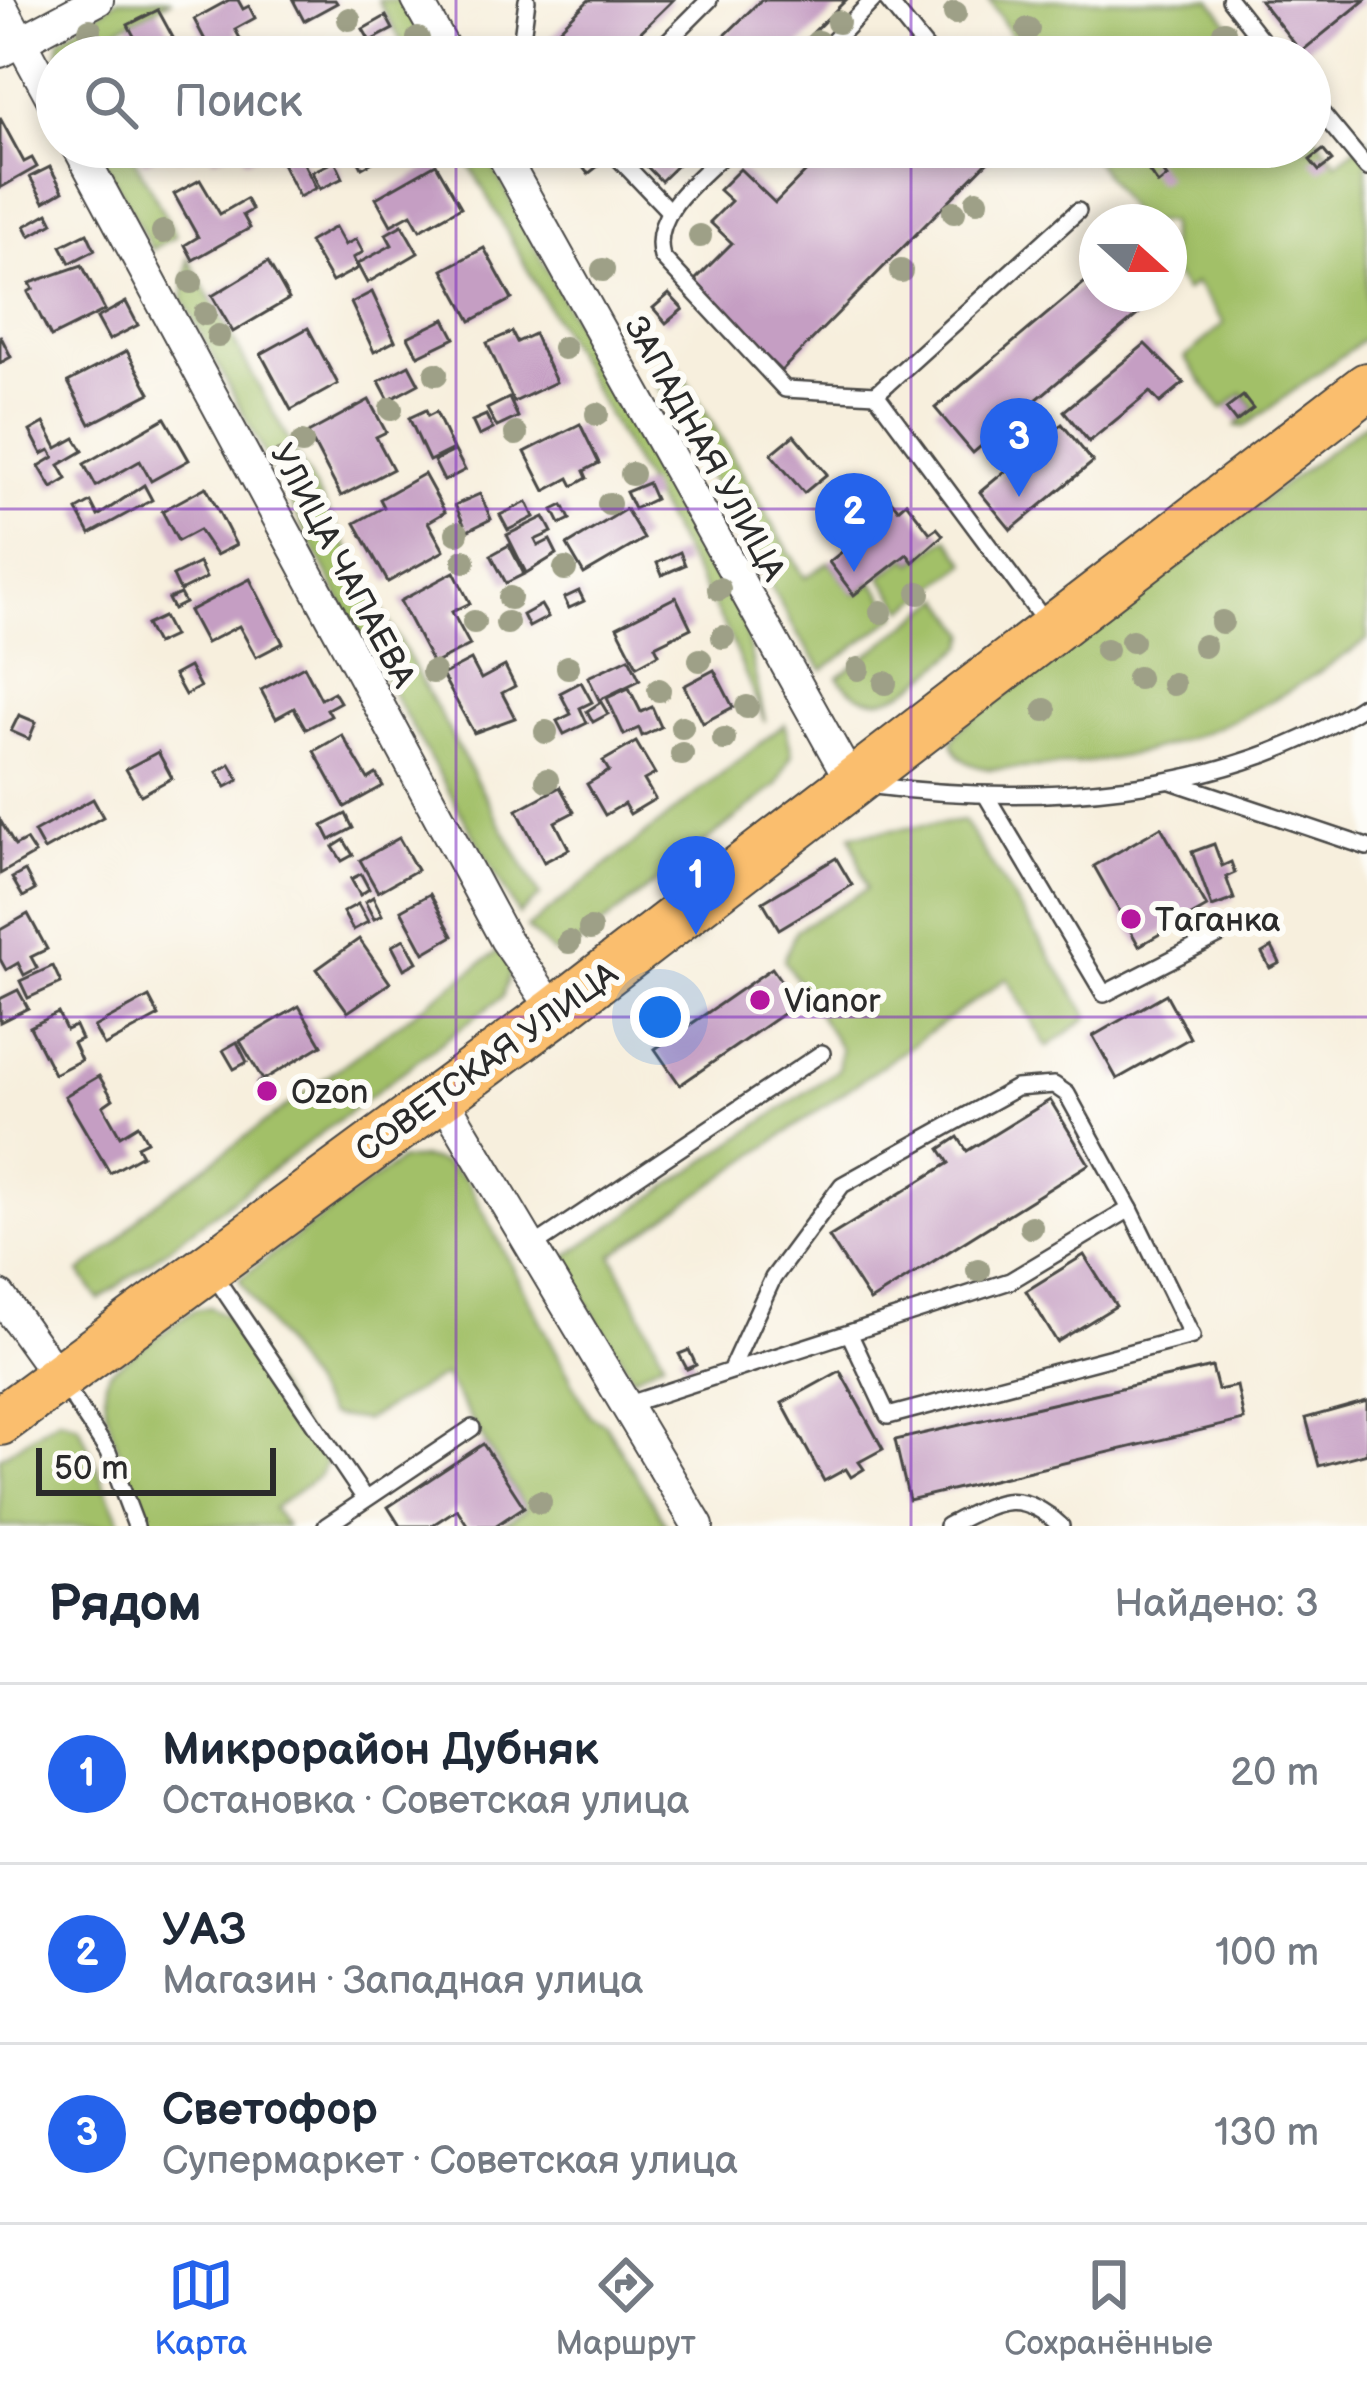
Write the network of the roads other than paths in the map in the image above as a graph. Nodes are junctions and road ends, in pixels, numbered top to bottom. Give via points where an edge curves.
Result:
1 (98, 0) edge
2 (417, 0) edge
3 (527, 0) edge
4 (710, 0) edge
5 (873, 0) edge
6 (887, 0) edge
7 (1230, 0) edge
8 (0, 4) edge
9 (437, 36) edge
10 (522, 36) edge
11 (673, 36) edge
12 (838, 36) edge
13 (916, 36) edge
14 (1258, 36) edge
15 (10, 47) edge
16 (36, 81) edge
17 (1331, 124) edge
18 (89, 168) edge
19 (510, 168) edge
20 (628, 168) edge
21 (710, 168) edge
22 (1367, 168) edge
23 (669, 211) junction
24 (1078, 211) dead end
25 (1367, 387) edge
26 (876, 394) junction
27 (1051, 630) junction
28 (1367, 703) edge
29 (1168, 780) junction
30 (852, 783) junction
31 (988, 797) junction
32 (1367, 847) edge
33 (1219, 935) dead end
34 (555, 1012) junction
35 (822, 1054) dead end
36 (440, 1094) junction
37 (1130, 1209) junction
38 (532, 1246) junction
39 (208, 1267) junction
40 (0, 1296) edge
41 (850, 1335) junction
42 (732, 1367) junction
43 (59, 1378) junction
44 (626, 1405) junction
45 (0, 1421) edge
46 (472, 1429) dead end
47 (365, 1499) junction
48 (136, 1526) edge
49 (326, 1526) edge
50 (698, 1526) edge
51 (947, 1526) edge
52 (1061, 1526) edge

1 - 15 street
2 - 9 street
3 - 10 lane
4 - 11 lane
5 - 12 lane
6 - 13 lane
7 - 14 lane
8 - 15 street
15 - 16 street
17 - 22 lane
18 - 34 street, УЛИЦА ЧАПАЕВА via 505,939
19 - 30 street, ЗАПАДНАЯ УЛИЦА
20 - 23 lane
21 - 23 lane
23 - 26 lane via 662,257 785,388
24 - 26 lane
25 - 27 main road, СОВЕТСКАЯ УЛИЦА
26 - 27 lane
27 - 30 main road, СОВЕТСКАЯ УЛИЦА
28 - 29 lane via 1284,748
29 - 31 lane
29 - 32 lane
30 - 31 lane
30 - 34 main road, СОВЕТСКАЯ УЛИЦА
31 - 33 lane via 1105,994
34 - 36 main road, СОВЕТСКАЯ УЛИЦА
35 - 38 lane
36 - 38 street
36 - 39 main road, СОВЕТСКАЯ УЛИЦА
37 - 41 lane via 1010,1281
37 - 41 lane via 1192,1336 888,1416
37 - 42 lane via 1067,1094 1054,1085 1016,1088 842,1185 773,1278
38 - 44 street
39 - 43 main road, СОВЕТСКАЯ УЛИЦА
39 - 47 lane
40 - 43 street
41 - 42 lane
42 - 44 lane
43 - 45 main road, СОВЕТСКАЯ УЛИЦА
43 - 48 lane via 108,1452
44 - 50 street
46 - 47 lane
47 - 49 lane
51 - 52 lane via 1002,1499 1030,1503

